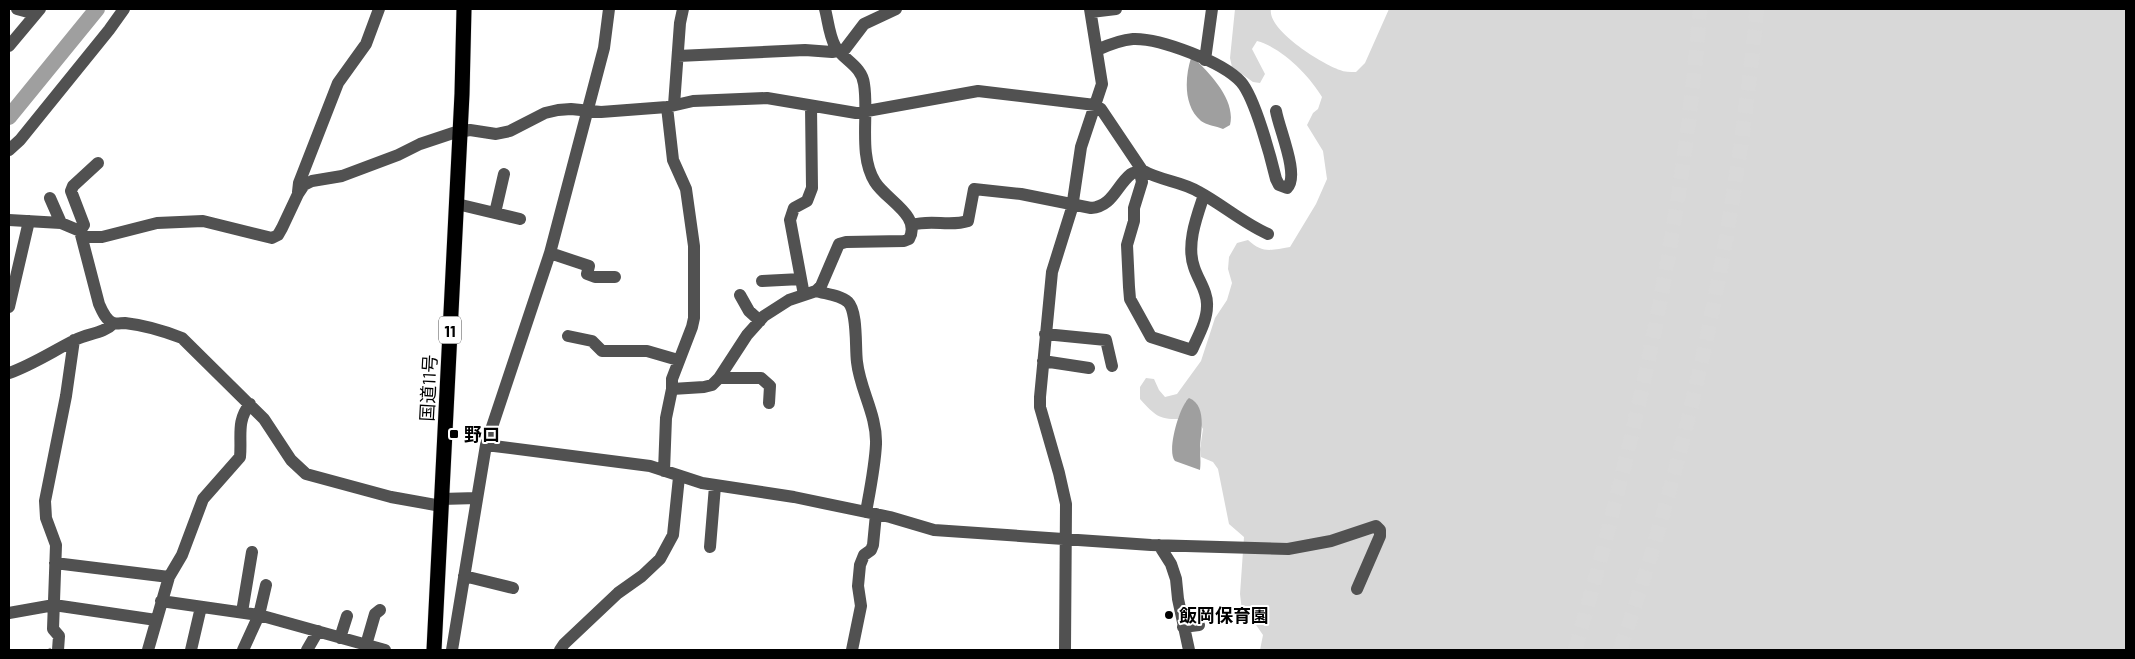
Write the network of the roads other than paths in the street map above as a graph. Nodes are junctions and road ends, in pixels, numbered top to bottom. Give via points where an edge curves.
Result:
1 (17, 9) edge
2 (32, 9) edge
3 (40, 9) edge
4 (124, 9) edge
5 (379, 9) edge
6 (464, 9) edge
7 (609, 9) edge
8 (683, 9) edge
9 (825, 9) edge
10 (896, 9) edge
11 (1116, 9) edge
12 (1212, 9) edge
13 (1091, 10) edge
14 (9, 46) edge
15 (1097, 50) junction
16 (838, 51) junction
17 (678, 56) junction
18 (1205, 60) junction
19 (1095, 105) junction
20 (670, 106) junction
21 (812, 106) junction
22 (865, 111) junction
23 (1276, 111) dead end
24 (588, 112) junction
25 (460, 131) junction
26 (9, 150) edge
27 (98, 163) dead end
28 (1141, 171) junction
29 (504, 174) dead end
30 (298, 194) junction
31 (1204, 195) junction
32 (50, 198) dead end
33 (457, 204) junction
34 (1073, 205) junction
35 (495, 213) junction
36 (520, 219) dead end
37 (9, 220) edge
38 (29, 222) junction
39 (61, 223) junction
40 (912, 225) junction
41 (81, 234) junction
42 (1268, 234) dead end
43 (550, 253) junction
44 (615, 277) dead end
45 (800, 279) junction
46 (762, 281) dead end
47 (810, 293) junction
48 (740, 295) dead end
49 (9, 307) edge
50 (760, 321) junction
51 (114, 323) junction
52 (1045, 334) junction
53 (568, 336) dead end
54 (74, 340) junction
55 (678, 360) junction
56 (1043, 361) junction
57 (1112, 366) dead end
58 (1089, 368) dead end
59 (9, 373) edge
60 (719, 378) junction
61 (672, 389) junction
62 (769, 403) dead end
63 (250, 404) junction
64 (486, 445) junction
65 (664, 472) junction
66 (679, 477) junction
67 (715, 486) junction
68 (477, 498) junction
69 (441, 503) junction
70 (871, 513) junction
71 (1065, 538) junction
72 (1159, 545) junction
73 (710, 547) dead end
74 (252, 552) dead end
75 (55, 563) junction
76 (464, 576) junction
77 (169, 577) junction
78 (266, 585) dead end
79 (513, 588) dead end
80 (1357, 589) dead end
81 (161, 601) junction
82 (54, 605) junction
83 (201, 607) junction
84 (380, 610) dead end
85 (242, 612) junction
86 (9, 613) edge
87 (259, 614) junction
88 (347, 616) dead end
89 (156, 620) junction
90 (1199, 625) dead end
91 (1183, 627) junction
92 (318, 631) junction
93 (340, 638) junction
94 (366, 645) junction
95 (58, 650) edge
96 (148, 650) edge
97 (191, 650) edge
98 (243, 650) edge
99 (307, 650) edge
100 (385, 650) edge
101 (434, 650) edge
102 (452, 650) edge
103 (560, 650) edge
104 (852, 650) edge
105 (1065, 650) edge
106 (1189, 650) edge

1 - 2 street via 28,12
3 - 14 street
4 - 26 street
5 - 30 street via 366,44 338,84 299,183
6 - 25 highway, 国道11号 / 11
7 - 24 street via 604,48
8 - 17 street
9 - 16 street
10 - 16 street via 864,24 845,49
11 - 13 street
12 - 18 street
13 - 15 street
15 - 18 street via 1120,41 1148,39
15 - 19 street via 1102,84
16 - 17 street
16 - 22 street via 853,64 864,83
17 - 20 street
18 - 23 street via 1242,83 1262,130 1276,180 1287,188 1293,176 1292,167
19 - 22 street via 978,90
19 - 28 street via 1101,109
19 - 34 street via 1082,147
20 - 21 street via 693,101 767,98
20 - 24 street
20 - 55 street via 673,160 686,189 694,246 694,318
21 - 22 street via 856,114
21 - 45 street via 812,188 807,201 794,208 790,220
22 - 40 street via 871,175
24 - 25 street via 558,110 510,132
24 - 43 street
25 - 30 street via 342,176 312,181 304,185
25 - 33 highway, 国道11号 / 11
27 - 41 street via 71,190 84,225
28 - 31 street
28 - 31 street via 1142,182 1127,245 1130,299 1151,337 1192,350 1208,304 1192,252 1193,234
28 - 34 street via 1130,174 1108,202 1099,208
29 - 35 street
30 - 41 street via 278,235 272,238 193,221 157,223 102,238
31 - 42 street
32 - 39 street
33 - 35 street
33 - 69 highway, 国道11号 / 11
34 - 40 street via 1021,194 974,189 968,221 923,221
34 - 52 street via 1052,272
35 - 36 street
37 - 38 street
38 - 39 street
38 - 49 street
39 - 41 street
40 - 47 street via 914,231 904,241 839,244 821,286
41 - 51 street via 102,313
43 - 44 street via 589,266 587,274 595,277
43 - 64 street
45 - 46 street
45 - 47 street
47 - 50 street via 789,300
47 - 70 street via 843,299 853,312 857,363 873,417 876,443
48 - 50 street via 749,311
50 - 60 street
51 - 54 street via 108,329
51 - 63 street via 169,332 182,338
52 - 56 street
52 - 57 street via 1106,340
53 - 55 street via 592,341 602,351 647,351
54 - 59 street
54 - 75 street via 44,501 46,518 56,545
55 - 61 street
56 - 58 street
56 - 71 street via 1040,407 1066,504
60 - 61 street via 704,387
60 - 62 street via 765,380 770,386
61 - 65 street via 666,418
63 - 69 street via 291,460 306,474 391,497
63 - 77 street via 239,424 240,457 204,499 182,555
64 - 65 street via 650,466
64 - 68 street
65 - 66 street
66 - 67 street
66 - 103 street via 674,528 663,554
67 - 70 street via 794,497
67 - 73 street
68 - 69 street
68 - 76 street
69 - 101 highway, 国道11号 / 11
70 - 71 street via 934,530
70 - 104 street via 873,546 860,565 858,586 861,606
71 - 72 street
71 - 105 street
72 - 80 street via 1288,549 1331,541 1376,526 1380,536
72 - 91 street via 1176,579
74 - 85 street
75 - 77 street
75 - 82 street
76 - 79 street
76 - 102 street
77 - 81 street
78 - 87 street
81 - 83 street
81 - 89 street
82 - 86 street
82 - 89 street
82 - 95 street via 53,629 59,636
83 - 85 street
83 - 97 street
84 - 94 street via 375,614
85 - 87 street
87 - 92 street
87 - 98 street
88 - 93 street
89 - 96 street
90 - 91 street
91 - 106 street
92 - 93 street
92 - 99 street
93 - 94 street
94 - 100 street

